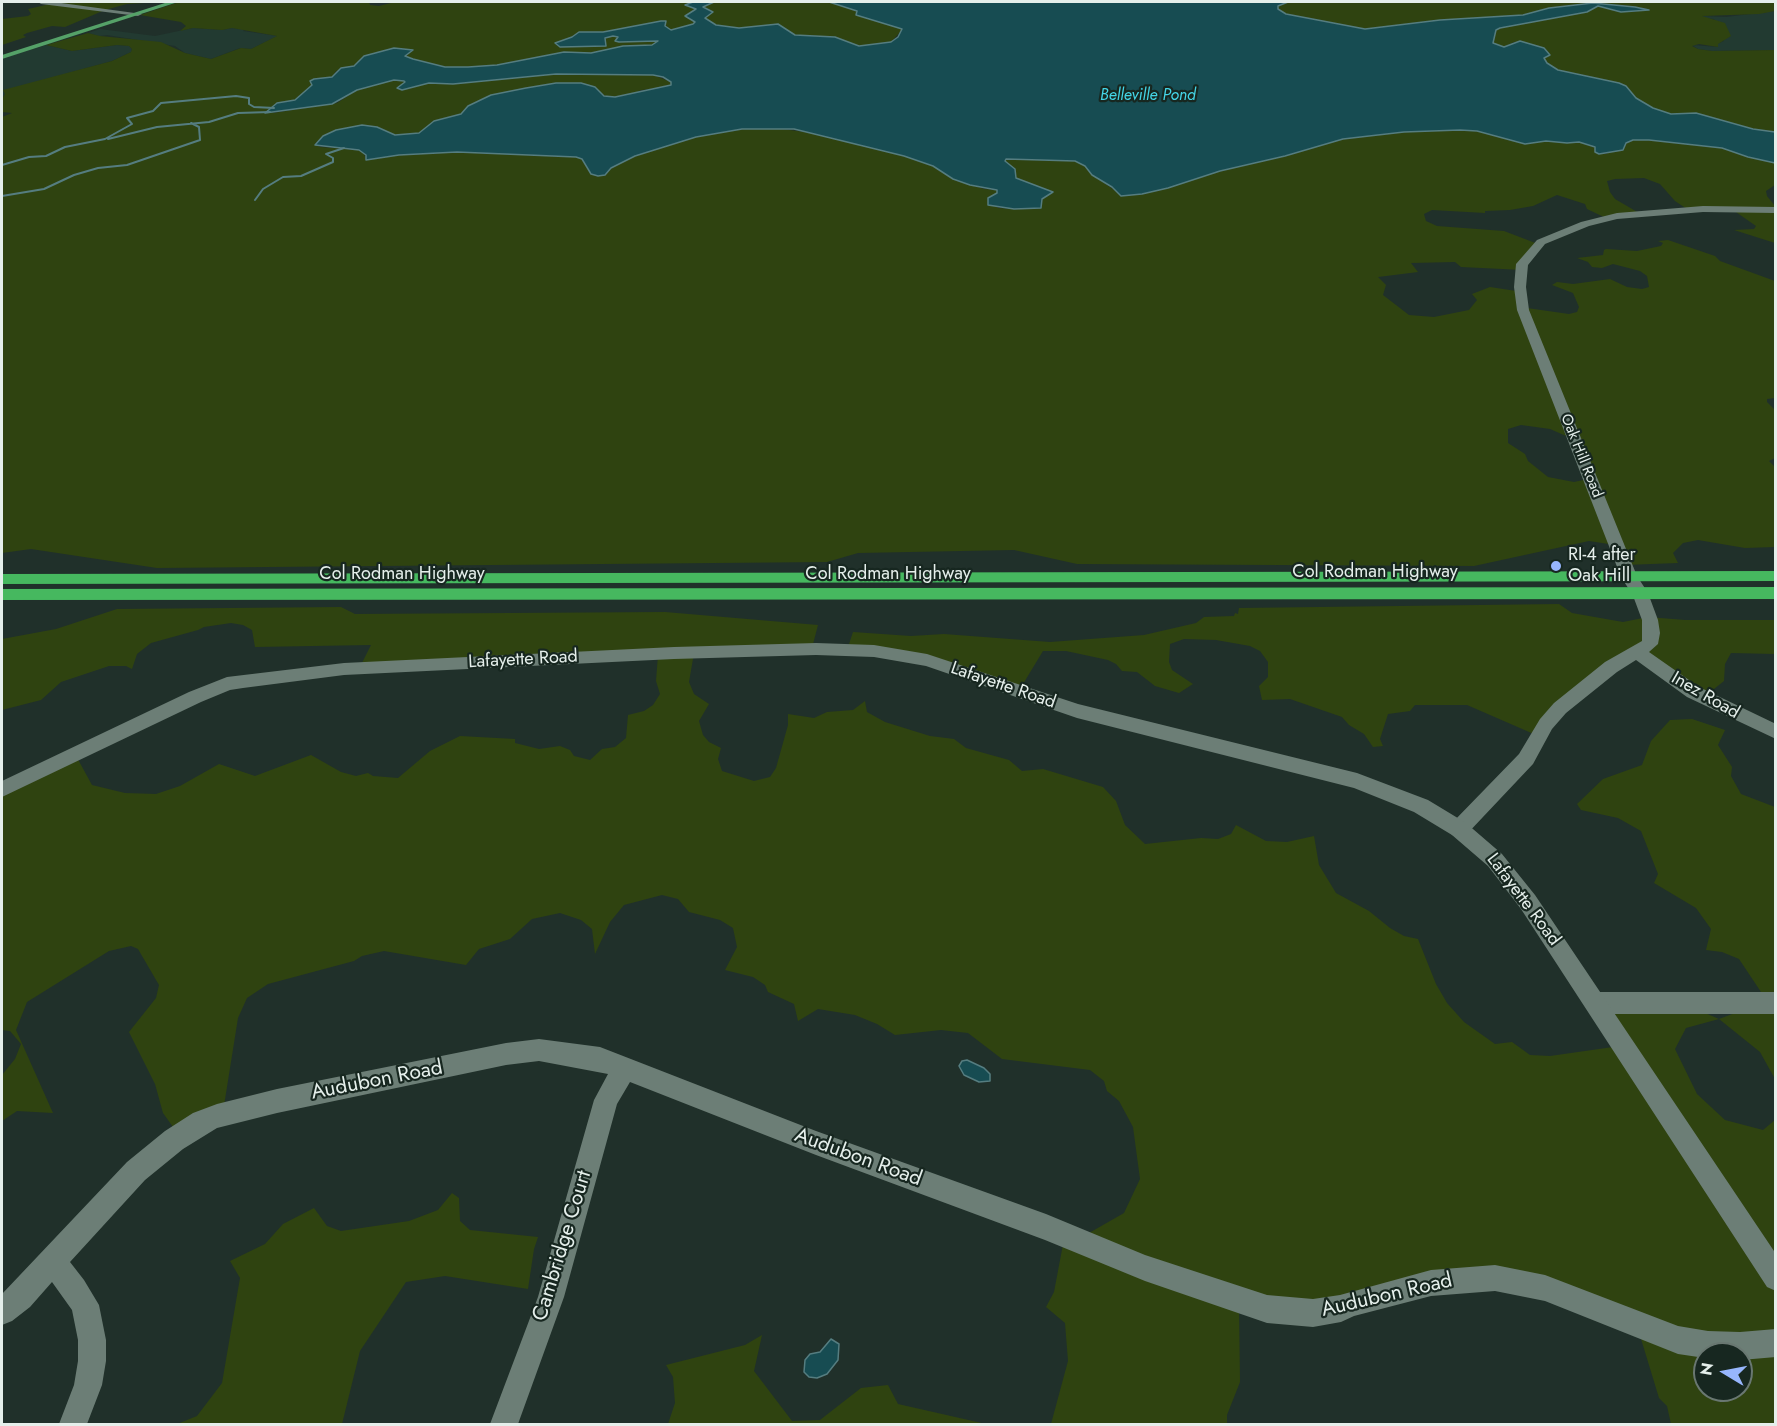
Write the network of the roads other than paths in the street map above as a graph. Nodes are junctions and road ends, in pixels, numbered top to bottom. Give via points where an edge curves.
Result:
1 (41, 2) edge
2 (174, 2) edge
3 (138, 14) junction
4 (2, 57) edge
5 (1776, 210) edge
6 (1629, 576) junction
7 (1776, 576) edge
8 (2, 579) edge
9 (1640, 593) junction
10 (1776, 593) edge
11 (2, 595) edge
12 (1638, 653) junction
13 (1776, 732) edge
14 (2, 789) edge
15 (1459, 829) junction
16 (1776, 1003) edge
17 (1596, 1004) junction
18 (624, 1069) junction
19 (52, 1261) junction
20 (1776, 1278) edge
21 (2, 1311) edge
22 (1776, 1343) edge
23 (73, 1425) edge
24 (504, 1425) edge

1 - 3 street
2 - 3 main road
3 - 4 main road
5 - 6 street, Oak Hill Road via 1703,209 1617,216 1541,242 1522,264 1523,310
6 - 7 highway, Col Rodman Highway
6 - 8 highway, Col Rodman Highway
6 - 9 street, Oak Hill Road
9 - 10 highway, Col Rodman Highway
9 - 11 highway, Col Rodman Highway
9 - 12 street, Oak Hill Road via 1652,633 1650,644
12 - 13 street, Inez Road via 1693,692
12 - 15 street via 1611,667 1560,708 1526,759
14 - 15 street, Lafayette Road via 195,697 243,681 344,669 816,649 874,651 927,660 1077,711 1356,781 1421,806
15 - 17 street, Lafayette Road via 1495,860 1522,893
16 - 17 street
17 - 20 street, Lafayette Road
18 - 19 street, Audubon Road via 600,1059 539,1050 217,1116 174,1140 136,1171
18 - 22 street, Audubon Road via 1146,1268 1267,1309 1313,1313 1431,1283 1495,1278 1545,1287 1678,1340 1708,1346
18 - 24 street, Cambridge Court via 606,1100 551,1297
19 - 21 street, Audubon Road
19 - 23 street via 85,1305 92,1340 88,1385

